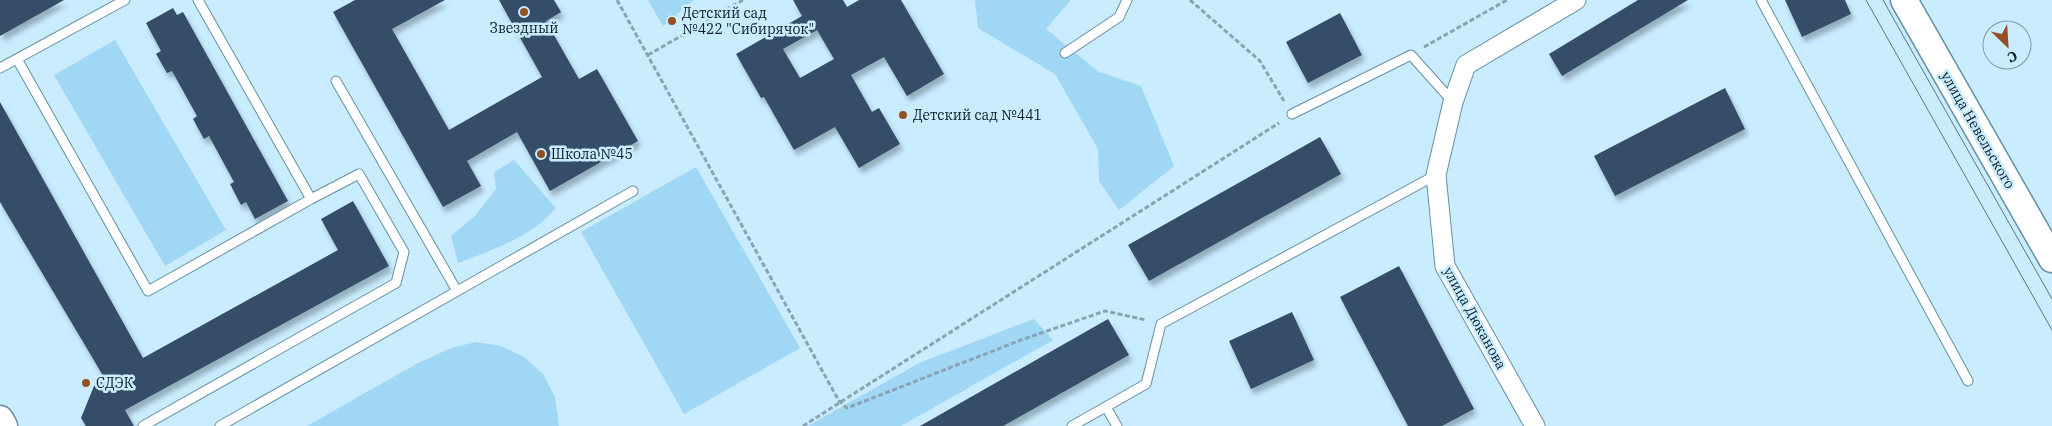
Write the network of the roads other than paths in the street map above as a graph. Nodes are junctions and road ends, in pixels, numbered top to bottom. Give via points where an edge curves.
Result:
1 (125, 0) edge
2 (198, 0) edge
3 (1127, 0) edge
4 (1576, 0) edge
5 (1761, 0) edge
6 (1904, 0) edge
7 (1065, 52) dead end
8 (17, 59) junction
9 (0, 68) edge
10 (336, 80) dead end
11 (1453, 102) junction
12 (1292, 114) road end
13 (1436, 175) junction
14 (632, 191) dead end
15 (311, 199) junction
16 (2052, 259) edge
17 (457, 291) junction
18 (1968, 381) dead end
19 (1106, 407) junction
20 (0, 419) edge
21 (4, 426) edge
22 (143, 426) edge
23 (220, 426) edge
24 (1072, 426) edge
25 (1117, 426) edge
26 (1535, 426) edge

1 - 8 lane
2 - 15 lane
3 - 7 lane via 1119,17
4 - 11 street, улица Дюканова via 1466,65
5 - 18 lane
6 - 16 street, улица Невельского
8 - 9 lane
8 - 15 lane via 148,291
10 - 17 lane
11 - 12 lane via 1411,55
11 - 13 street, улица Дюканова
13 - 19 lane via 1161,324 1146,384
13 - 26 street, улица Дюканова via 1444,266
14 - 17 lane
15 - 22 lane via 359,174 404,252 396,281
17 - 23 lane
19 - 24 lane
19 - 25 lane
20 - 21 street

